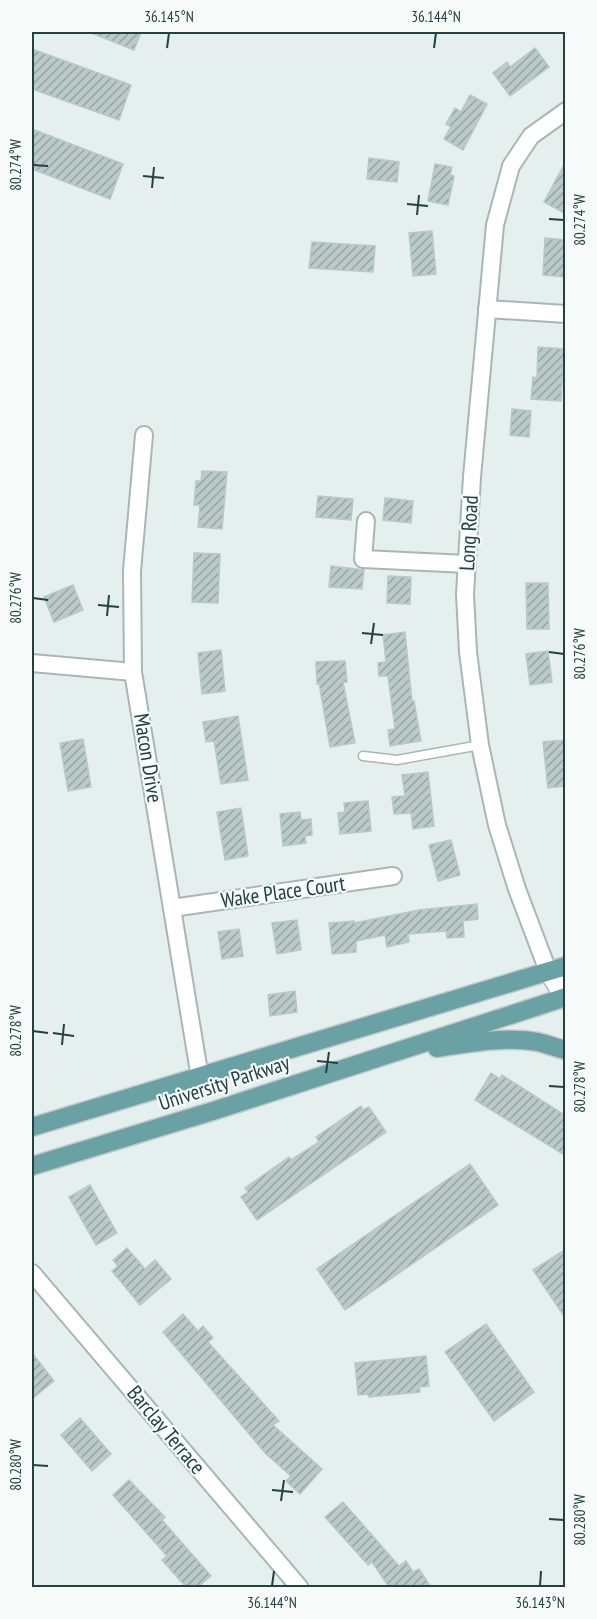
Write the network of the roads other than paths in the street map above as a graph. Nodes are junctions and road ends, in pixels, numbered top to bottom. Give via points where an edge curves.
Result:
1 (566, 111) edge
2 (487, 309) junction
3 (566, 314) edge
4 (144, 435) dead end
5 (366, 521) dead end
6 (467, 564) junction
7 (32, 663) edge
8 (134, 672) junction
9 (480, 745) junction
10 (363, 756) dead end
11 (393, 876) dead end
12 (172, 908) junction
13 (566, 966) edge
14 (548, 971) junction
15 (565, 994) edge
16 (415, 1045) junction
17 (566, 1050) edge
18 (200, 1077) junction
19 (32, 1127) edge
20 (32, 1166) edge
21 (32, 1273) edge
22 (300, 1587) edge

1 - 2 street, Long Road via 531,136 511,166 495,225
2 - 3 street
2 - 6 street, Long Road
4 - 8 street, Macon Drive via 132,571
5 - 6 street via 363,559
6 - 9 street, Long Road via 468,652
7 - 8 street
8 - 12 street, Macon Drive
9 - 10 lane via 398,760
9 - 14 street, Long Road via 497,825
11 - 12 street, Wake Place Court
12 - 18 street, Macon Drive
13 - 14 main road, University Parkway
14 - 15 main road, Long Road
14 - 18 main road, University Parkway
15 - 16 main road, University Parkway
16 - 17 main road via 434,1048 505,1040 536,1042
16 - 20 main road, University Parkway
18 - 19 main road, University Parkway
21 - 22 street, Barclay Terrace

